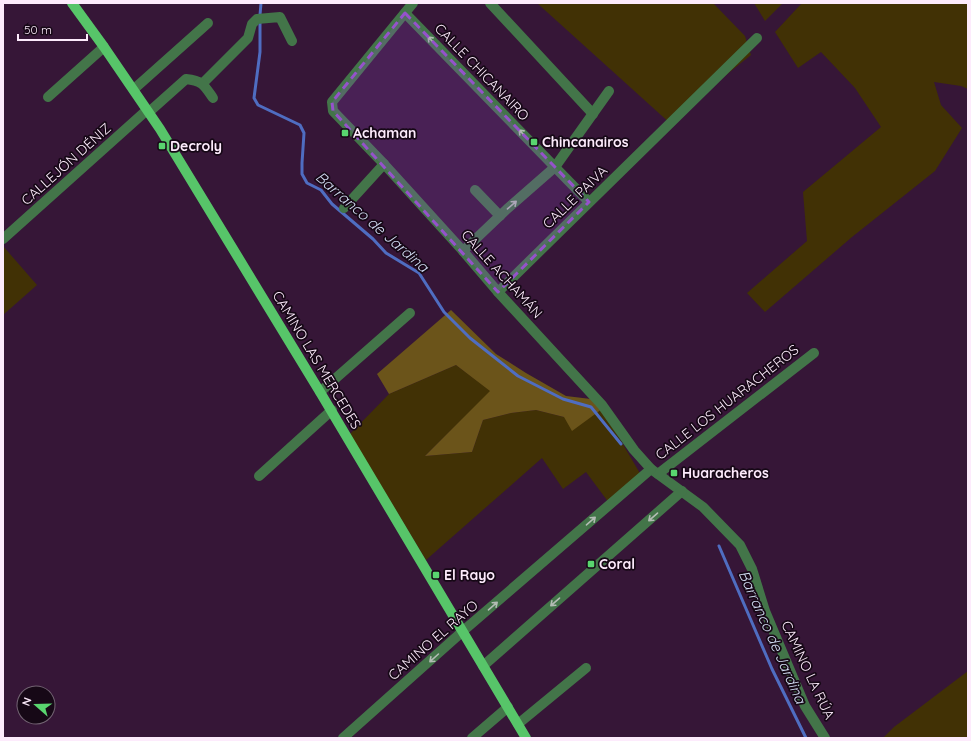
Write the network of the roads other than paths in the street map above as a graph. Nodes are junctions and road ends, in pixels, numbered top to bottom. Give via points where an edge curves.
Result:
1 (72, 3) edge
2 (413, 3) edge
3 (490, 3) edge
4 (405, 14) junction
5 (208, 23) dead end
6 (757, 38) dead end
7 (292, 41) dead end
8 (104, 47) junction
9 (203, 83) junction
10 (134, 89) junction
11 (609, 91) dead end
12 (48, 97) dead end
13 (213, 98) dead end
14 (148, 111) junction
15 (593, 114) junction
16 (384, 164) junction
17 (555, 167) junction
18 (475, 190) dead end
19 (589, 202) junction
20 (344, 208) dead end
21 (500, 216) junction
22 (3, 239) edge
23 (463, 251) junction
24 (498, 292) junction
25 (410, 313) dead end
26 (814, 353) dead end
27 (320, 392) junction
28 (332, 410) junction
29 (654, 471) junction
30 (259, 476) dead end
31 (682, 491) junction
32 (463, 631) junction
33 (484, 666) junction
34 (586, 668) dead end
35 (508, 707) junction
36 (518, 724) junction
37 (343, 738) edge
38 (472, 738) edge
39 (526, 738) edge
40 (825, 738) edge

1 - 8 main road, CAMINO LAS MERCEDES
2 - 4 street
3 - 15 street
4 - 16 street, CALLE ACHAMÁN via 332,102 333,111
17 -> 4 street, CALLE CHICANAIRO
5 - 10 street
6 - 19 street, CALLE PAIVA
7 - 9 street via 280,17 261,19 252,24 248,38
8 - 10 main road, CAMINO LAS MERCEDES
8 - 12 street
9 - 13 street
9 - 14 street, CALLEJÓN DÉNIZ via 186,80
10 - 14 main road, CAMINO LAS MERCEDES
11 - 15 street
14 - 22 street, CALLEJÓN DÉNIZ
14 - 27 main road, CAMINO LAS MERCEDES
15 - 17 street
16 - 20 street
16 - 23 street, CALLE ACHAMÁN
17 - 19 street, CALLE CHICANAIRO
21 -> 17 street
18 - 21 street
19 - 24 street, CALLE PAIVA
21 - 23 street
23 - 24 street, CALLE ACHAMÁN
24 - 29 street, CALLE ACHAMÁN via 602,406 634,450
25 - 27 street
26 - 29 street, CALLE LOS HUARACHEROS
27 - 28 main road, CAMINO LAS MERCEDES
28 - 30 street
28 - 32 main road, CAMINO LAS MERCEDES
29 - 31 street, CAMINO LA RÚA
32 -> 29 street, CAMINO EL RAYO
31 -> 33 street
31 - 40 street, CAMINO LA RÚA via 703,507 740,545 752,569 765,611 805,706
32 - 33 main road, CAMINO LAS MERCEDES
32 -> 37 street, CAMINO EL RAYO
33 - 35 main road, CAMINO LAS MERCEDES
34 - 36 street
35 - 36 main road, CAMINO LAS MERCEDES
35 - 38 street
36 - 39 main road, CAMINO LAS MERCEDES

